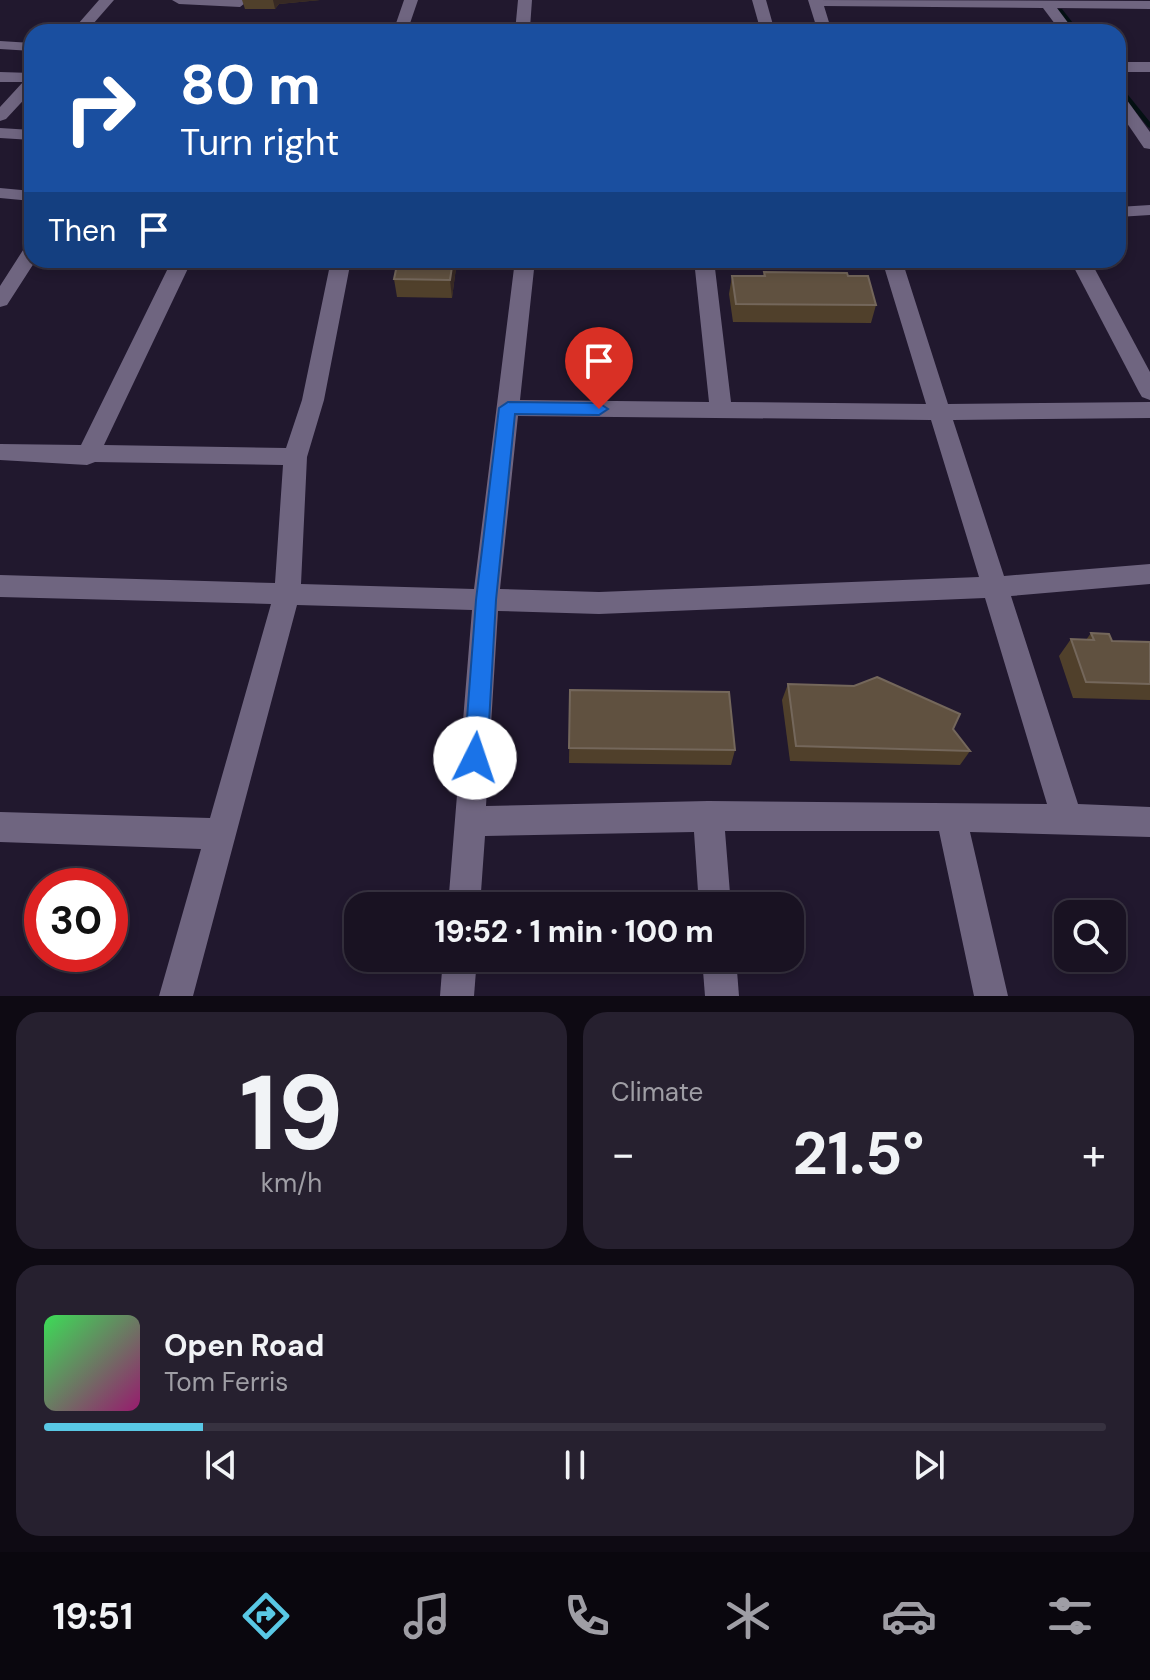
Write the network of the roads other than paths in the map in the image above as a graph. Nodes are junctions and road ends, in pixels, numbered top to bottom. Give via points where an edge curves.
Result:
1 (107, 0) edge
2 (179, 0) edge
3 (242, 0) edge
4 (411, 0) edge
5 (525, 0) edge
6 (759, 0) edge
7 (815, 1) edge
8 (1045, 2) edge
9 (1150, 5) edge
10 (85, 24) edge
11 (403, 24) edge
12 (523, 24) edge
13 (766, 24) edge
14 (822, 24) edge
15 (1062, 24) edge
16 (0, 45) edge
17 (24, 46) edge
18 (1126, 67) edge
19 (1150, 67) edge
20 (0, 77) edge
21 (24, 79) edge
22 (24, 89) edge
23 (0, 116) edge
24 (1126, 119) edge
25 (0, 133) edge
26 (24, 134) edge
27 (1150, 144) edge
28 (0, 193) edge
29 (24, 195) edge
30 (1150, 210) edge
31 (1126, 212) edge
32 (24, 264) edge
33 (178, 268) edge
34 (339, 268) edge
35 (524, 268) edge
36 (705, 268) edge
37 (895, 268) edge
38 (1084, 268) edge
39 (0, 301) edge
40 (1150, 392) edge
41 (508, 408) junction
42 (721, 410) junction
43 (1150, 410) edge
44 (940, 412) junction
45 (0, 452) edge
46 (87, 456) junction
47 (295, 457) junction
48 (1150, 574) edge
49 (0, 586) edge
50 (996, 587) junction
51 (287, 595) junction
52 (486, 600) junction
53 (708, 816) junction
54 (951, 817) junction
55 (1067, 818) junction
56 (471, 821) junction
57 (1150, 822) edge
58 (0, 827) edge
59 (221, 834) junction
60 (465, 892) edge
61 (714, 892) edge
62 (459, 972) edge
63 (720, 972) edge
64 (176, 996) edge
65 (457, 996) edge
66 (722, 996) edge
67 (991, 996) edge

1 - 10 street
2 - 3 street
4 - 11 street
5 - 12 street
6 - 13 street
7 - 8 street
7 - 14 street
8 - 9 street
8 - 15 street
16 - 17 street
18 - 19 street
20 - 21 street
22 - 23 street
24 - 27 street
25 - 26 street
28 - 29 street
30 - 31 street
32 - 39 street
33 - 46 street
34 - 47 street via 313,400
35 - 41 street
36 - 42 street
37 - 44 street
38 - 40 street
41 - 42 street
41 - 52 street
42 - 44 street
43 - 44 street
44 - 50 street
45 - 46 street
46 - 47 street
47 - 51 street
48 - 50 street
49 - 51 street
50 - 52 street via 599,603
50 - 55 street
51 - 52 street
51 - 59 street
52 - 56 street
53 - 54 street
53 - 56 street
53 - 61 street
54 - 55 street
54 - 67 street
55 - 57 street
56 - 60 street
58 - 59 street
59 - 64 street
62 - 65 street
63 - 66 street

